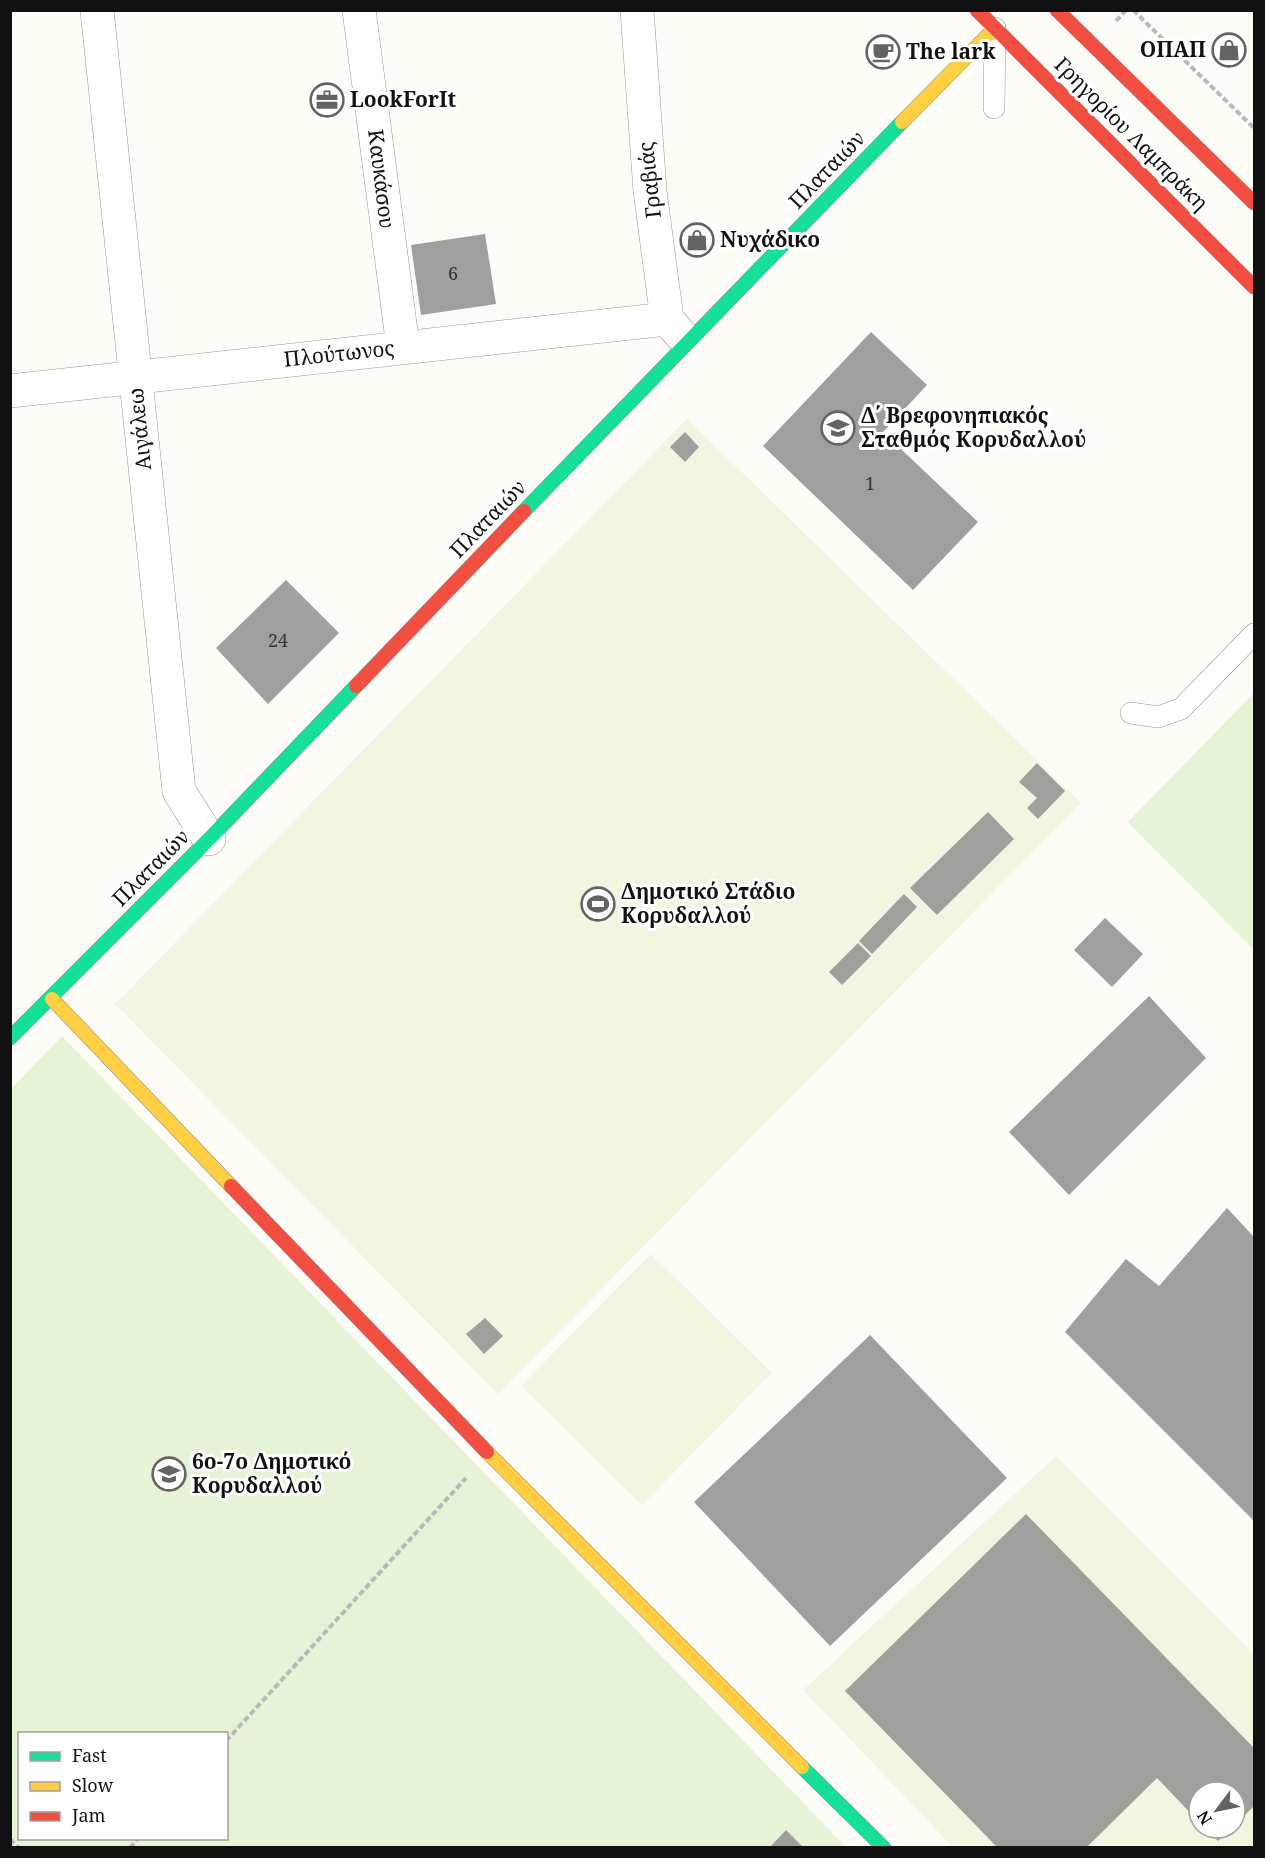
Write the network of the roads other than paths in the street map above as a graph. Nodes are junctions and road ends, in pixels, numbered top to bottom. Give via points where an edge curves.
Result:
1 (97, 10) edge
2 (359, 10) edge
3 (637, 10) edge
4 (977, 10) edge
5 (1057, 10) edge
6 (995, 28) junction
7 (994, 108) dead end
8 (1254, 203) edge
9 (1254, 287) edge
10 (677, 330) junction
11 (403, 347) junction
12 (134, 377) junction
13 (10, 391) edge
14 (1254, 634) edge
15 (1131, 713) dead end
16 (209, 839) junction
17 (52, 999) junction
18 (10, 1038) edge
19 (884, 1848) edge

1 - 12 street, Αιγάλεω
2 - 11 street, Καυκάσου
3 - 10 street, Γραβιάς via 650,191
4 - 6 street, Γρηγορίου Λαμπράκη
5 - 8 street, Γρηγορίου Λαμπράκη
6 - 7 lane
6 - 9 street, Γρηγορίου Λαμπράκη
6 - 10 street, Πλαταιών
10 - 11 street, Πλούτωνος
10 - 16 street, Πλαταιών
11 - 12 street, Πλούτωνος
12 - 13 street, Πλούτωνος
12 - 16 street, Αιγάλεω via 179,791
14 - 15 lane via 1180,709 1158,717
16 - 17 street, Πλαταιών
17 - 18 street, Πλαταιών
17 - 19 street via 488,1453

